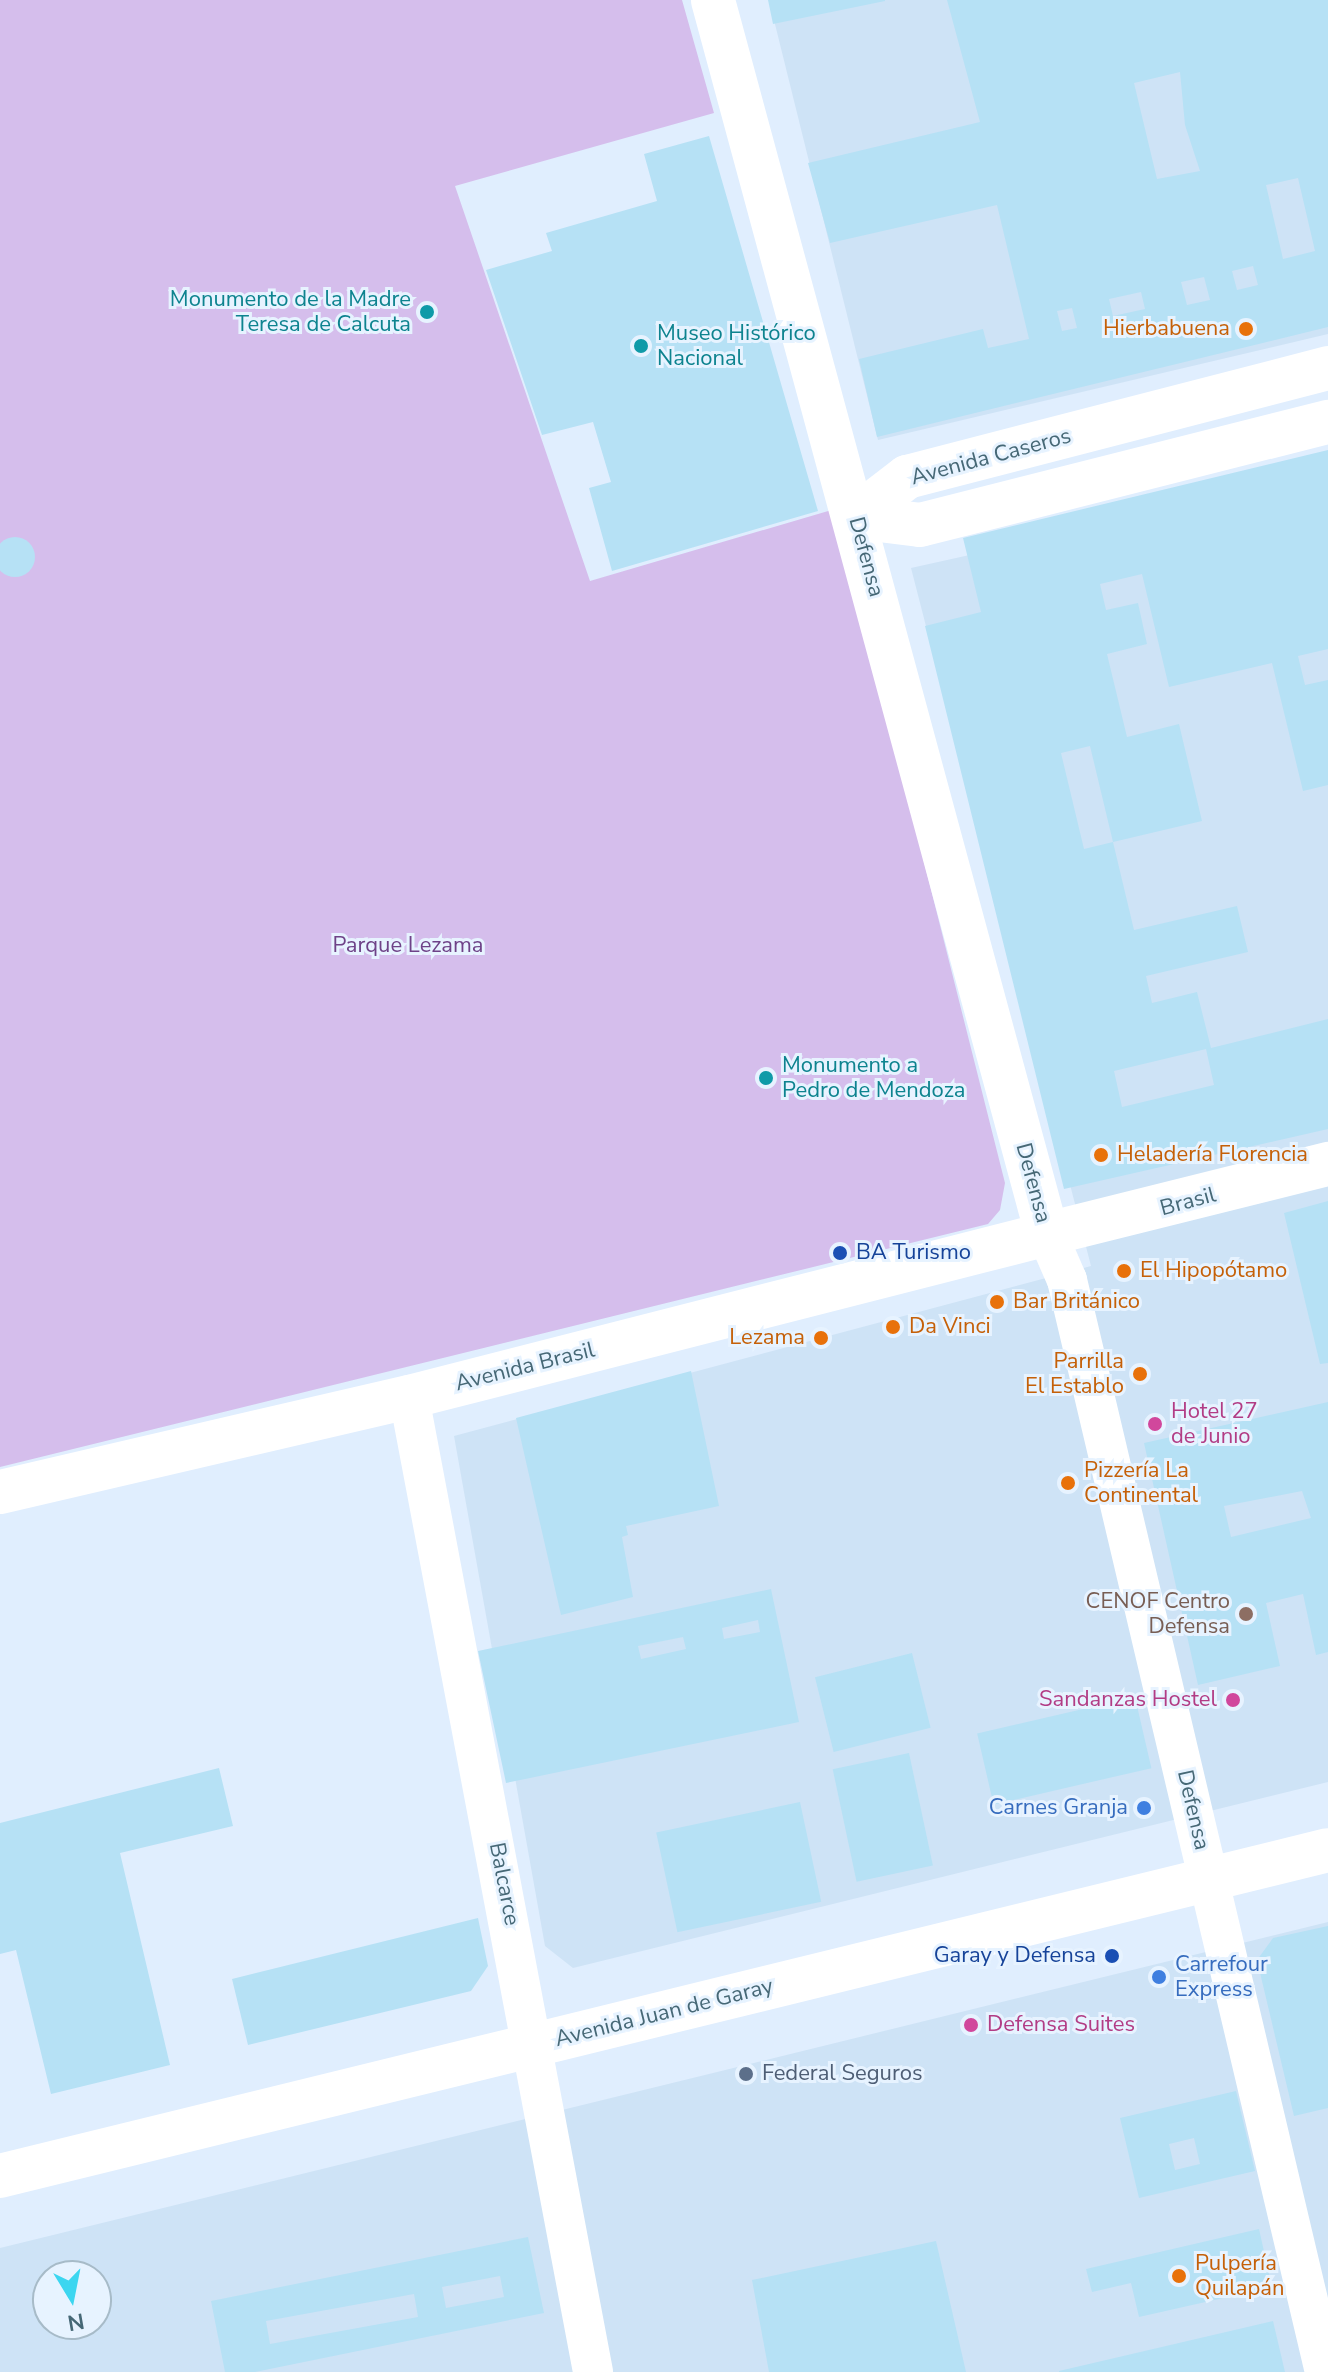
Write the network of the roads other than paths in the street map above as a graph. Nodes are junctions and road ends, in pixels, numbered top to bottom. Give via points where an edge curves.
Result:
1 (713, 0) edge
2 (1328, 368) edge
3 (1328, 422) edge
4 (855, 517) junction
5 (1328, 1164) edge
6 (1047, 1234) junction
7 (409, 1397) junction
8 (0, 1492) edge
9 (1328, 1850) edge
10 (1210, 1879) junction
11 (536, 2044) junction
12 (0, 2176) edge
13 (593, 2372) edge
14 (1325, 2372) edge

1 - 4 main road, Defensa
2 - 4 main road, Avenida Caseros via 907,477
3 - 4 main road via 920,525
4 - 6 main road, Defensa
5 - 6 main road, Brasil
6 - 7 main road, Avenida Brasil
6 - 10 street, Defensa via 1067,1280
7 - 8 main road, Avenida Brasil
7 - 11 street, Balcarce
9 - 10 main road, Avenida Juan de Garay
10 - 11 main road, Avenida Juan de Garay
10 - 14 street, Defensa
11 - 12 main road, Avenida Juan de Garay
11 - 13 street, Balcarce

